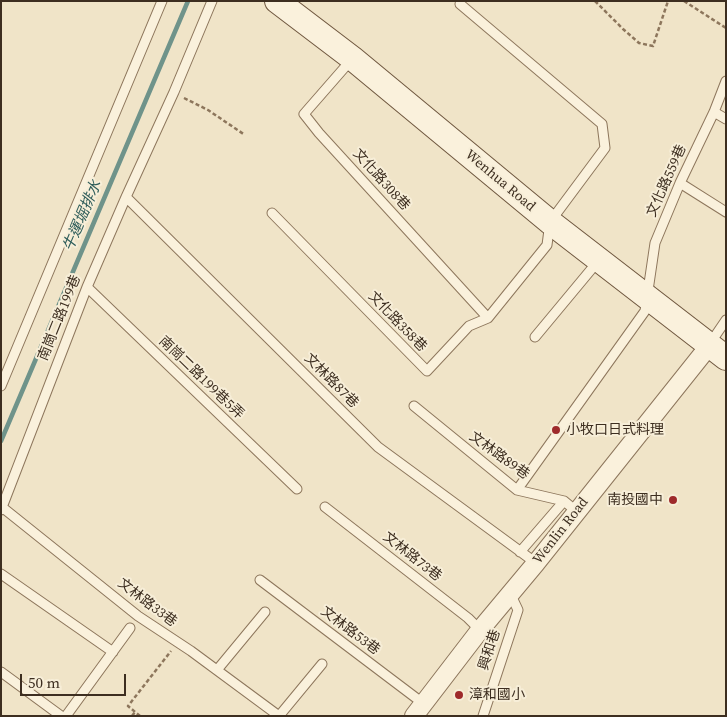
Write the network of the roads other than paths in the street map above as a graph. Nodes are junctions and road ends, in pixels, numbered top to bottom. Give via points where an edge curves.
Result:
1 (162, 1) edge
2 (212, 1) edge
3 (277, 1) edge
4 (460, 4) dead end
5 (352, 58) junction
6 (726, 81) edge
7 (714, 112) junction
8 (726, 119) edge
9 (680, 182) junction
10 (126, 197) junction
11 (726, 212) edge
12 (272, 213) dead end
13 (550, 222) junction
14 (600, 260) junction
15 (87, 287) junction
16 (646, 296) junction
17 (488, 318) junction
18 (726, 320) edge
19 (536, 337) dead end
20 (717, 352) edge
21 (1, 386) edge
22 (414, 406) dead end
23 (296, 489) dead end
24 (517, 490) junction
25 (570, 506) junction
26 (325, 507) dead end
27 (2, 508) edge
28 (520, 552) junction
29 (536, 564) junction
30 (1, 574) edge
31 (260, 580) dead end
32 (510, 593) junction
33 (265, 612) dead end
34 (130, 628) dead end
35 (480, 630) junction
36 (113, 652) junction
37 (322, 664) dead end
38 (217, 670) junction
39 (1, 672) edge
40 (419, 710) edge
41 (61, 716) edge
42 (66, 716) edge
43 (279, 716) edge
44 (483, 716) edge

1 - 21 lane
2 - 10 lane, 南崗二路199巷
3 - 5 street, Wenhua Road
4 - 13 lane via 602,124 605,148
5 - 13 street, Wenhua Road
5 - 17 lane, 文化路308巷 via 304,114
6 - 7 lane, 文化路559巷
7 - 8 lane
7 - 9 lane, 文化路559巷
9 - 11 lane
9 - 16 lane, 文化路559巷 via 655,242
10 - 15 lane, 南崗二路199巷
10 - 28 lane, 文林路87巷 via 378,447
12 - 17 lane, 文化路358巷 via 426,372 469,326
13 - 14 street, Wenhua Road
13 - 17 lane, 文化路358巷 via 547,245
14 - 16 street, Wenhua Road
14 - 19 lane
15 - 23 lane, 南崗二路199巷5弄
15 - 27 lane, 南崗二路199巷
16 - 20 street, Wenhua Road
16 - 24 lane, 文化路559巷 via 645,311
18 - 20 lane
20 - 25 street, Wenlin Road
22 - 24 lane, 文林路89巷
24 - 25 lane, 文林路89巷
25 - 28 lane
25 - 29 street, Wenlin Road
26 - 35 lane, 文林路73巷
27 - 38 lane, 文林路33巷 via 138,616
28 - 29 lane, 文林路87巷
29 - 32 street, Wenlin Road
30 - 36 lane
31 - 40 lane, 文林路53巷
32 - 35 street, Wenlin Road
32 - 44 lane, 興和巷 via 518,610
33 - 38 lane
34 - 36 lane
35 - 40 street, Wenlin Road
36 - 42 lane
37 - 43 lane
38 - 43 lane, 文林路33巷
39 - 41 lane

